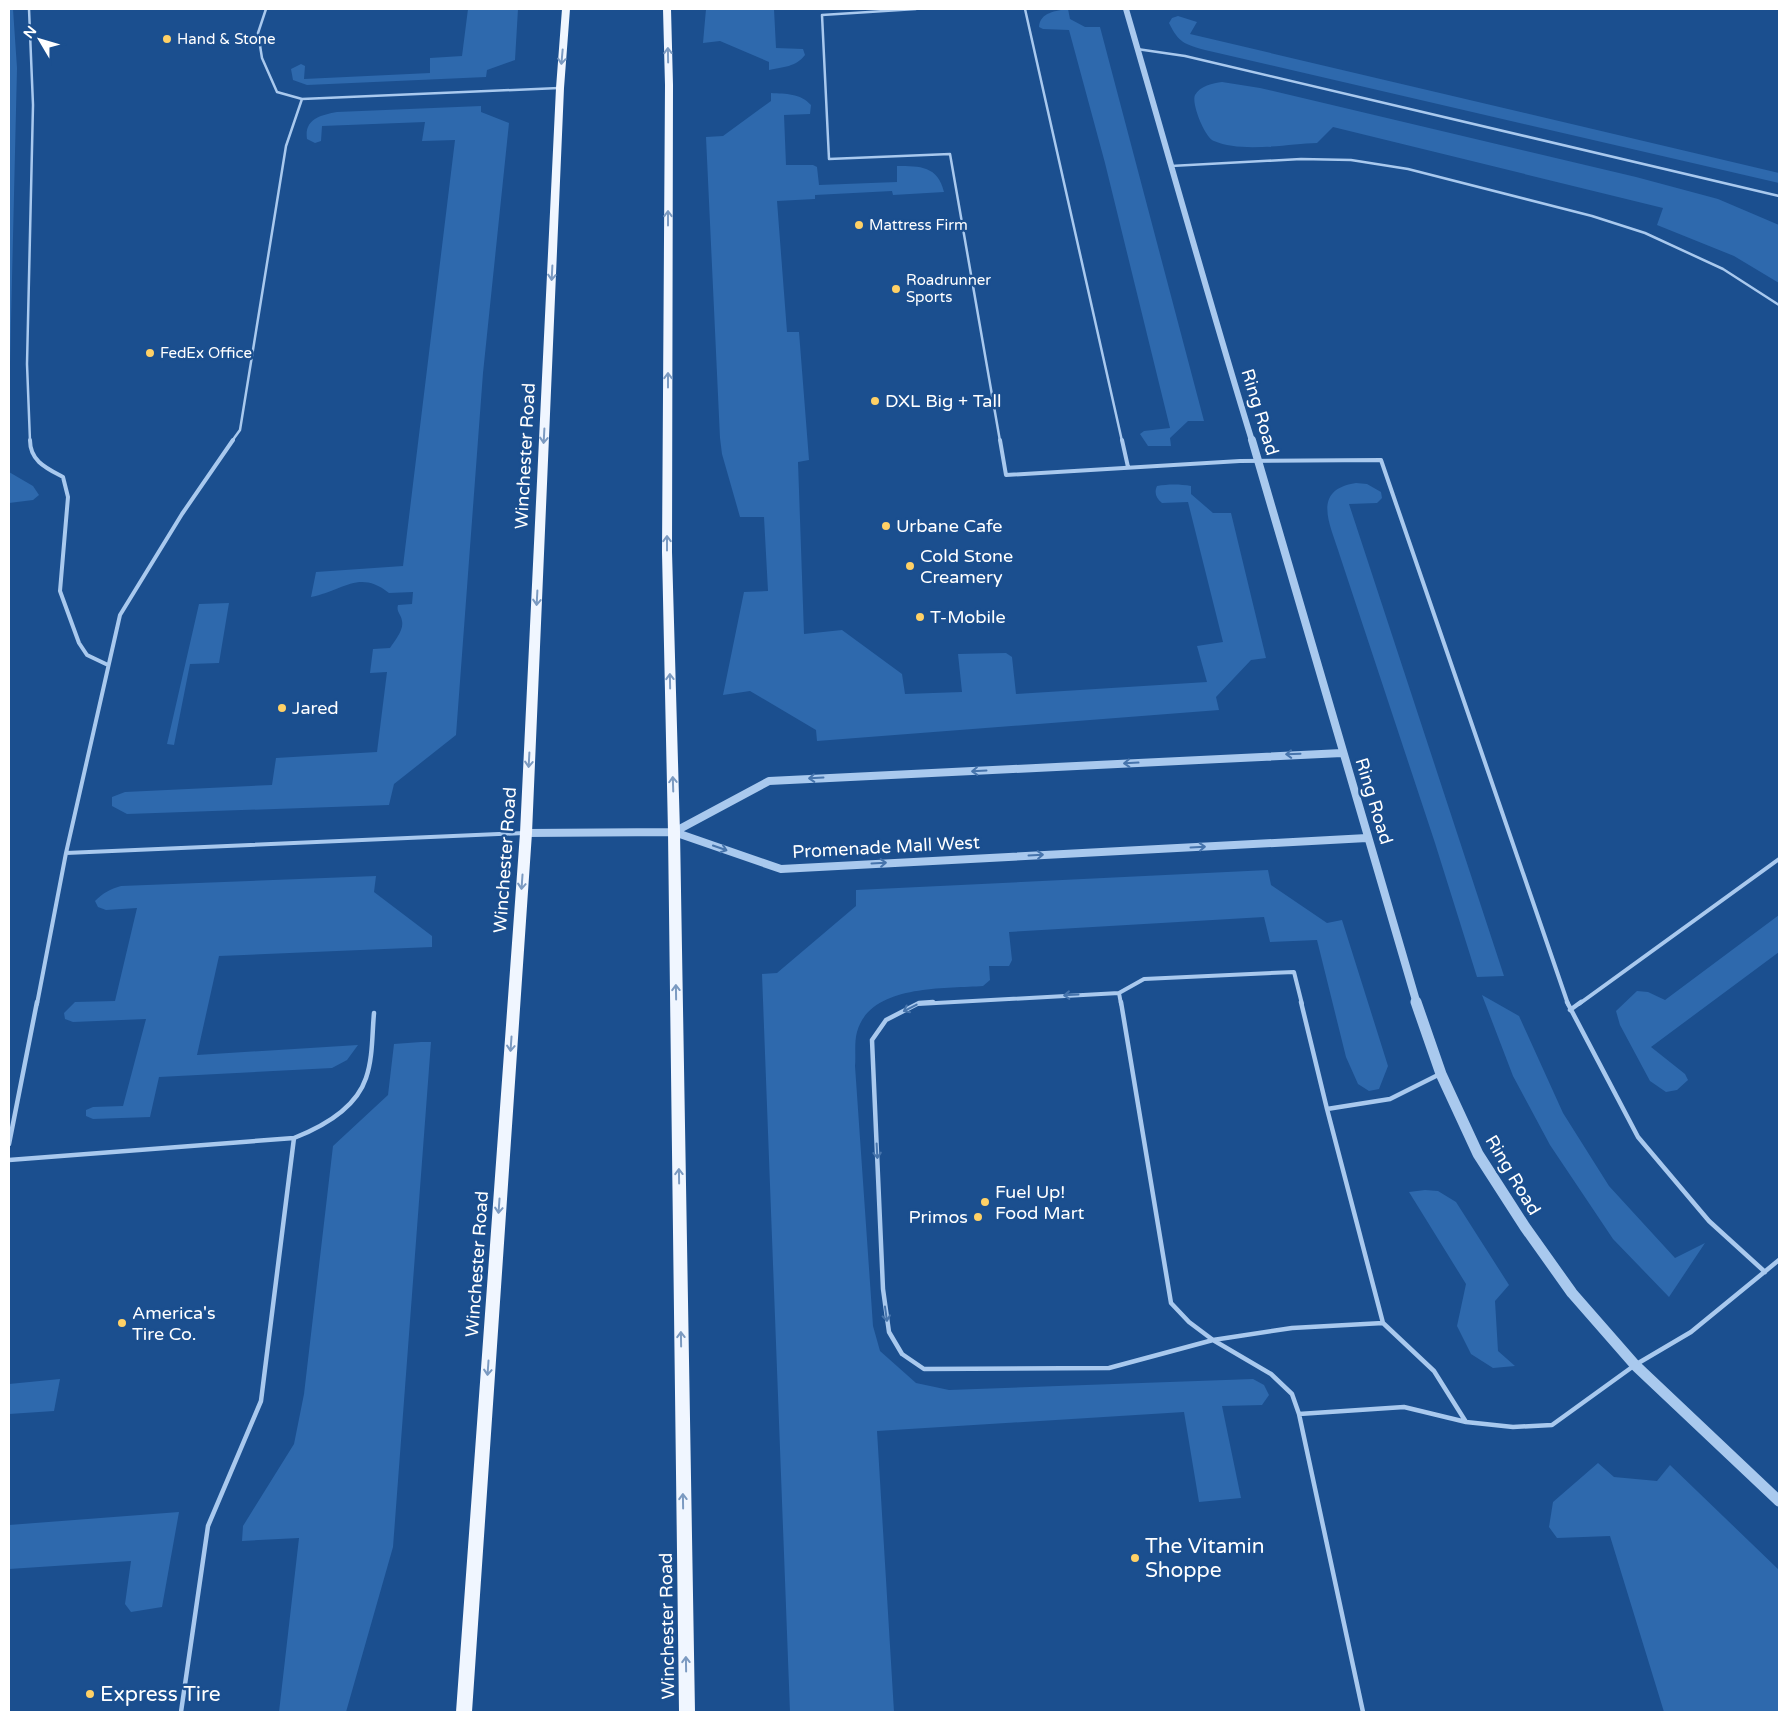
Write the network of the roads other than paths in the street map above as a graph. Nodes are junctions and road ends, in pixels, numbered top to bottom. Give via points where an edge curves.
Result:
1 (29, 9) edge
2 (266, 9) edge
3 (566, 9) edge
4 (667, 9) edge
5 (916, 9) edge
6 (1025, 9) edge
7 (1126, 9) edge
8 (1137, 49) junction
9 (560, 88) junction
10 (302, 99) junction
11 (1171, 166) junction
12 (1779, 196) edge
13 (1779, 305) edge
14 (1258, 460) junction
15 (1128, 467) junction
16 (108, 665) junction
17 (1342, 752) junction
18 (674, 832) junction
19 (526, 833) junction
20 (1367, 838) junction
21 (66, 853) junction
22 (1779, 859) edge
23 (1120, 993) junction
24 (1570, 1010) junction
25 (374, 1013) dead end
26 (1441, 1074) junction
27 (1327, 1109) junction
28 (294, 1138) junction
29 (9, 1144) edge
30 (9, 1160) edge
31 (1779, 1260) edge
32 (1765, 1272) junction
33 (1383, 1323) junction
34 (1213, 1340) junction
35 (1635, 1365) junction
36 (1299, 1414) junction
37 (1466, 1422) junction
38 (1779, 1501) edge
39 (181, 1712) edge
40 (464, 1712) edge
41 (687, 1712) edge
42 (1363, 1712) edge

1 - 16 lane via 33,105 27,364 30,449 38,463 63,477 68,497 60,591 87,656
2 - 10 lane via 258,33 262,58 277,92
3 -> 9 main road, Winchester Road
18 -> 4 main road, Winchester Road via 667,552
5 - 15 lane via 822,15 829,159 950,154 1006,475
6 - 15 lane
7 - 8 street, Ring Road
8 - 11 street, Ring Road
8 - 12 lane via 1185,56
9 - 10 lane
9 -> 19 main road, Winchester Road
10 - 16 lane via 286,146 240,430 182,514 120,615
11 - 13 lane via 1301,159 1352,160 1408,169 1592,216 1645,233 1723,269
11 - 14 street, Ring Road
14 - 15 lane
14 - 17 street, Ring Road
14 - 24 lane via 1381,460
16 - 21 lane
17 -> 18 street via 769,781
17 - 20 street, Ring Road
18 - 19 street, Promenade Mall West
18 -> 20 street, Promenade Mall West via 781,869
41 -> 18 main road, Winchester Road
19 - 21 lane
19 -> 40 main road, Winchester Road
20 - 26 street, Ring Road via 1409,981
21 - 29 lane
22 - 24 lane
23 - 27 lane via 1144,979 1294,972
23 - 34 lane via 1172,1303 1189,1322
23 -> 34 lane via 919,1003 886,1020 872,1040 883,1289 889,1332 902,1354 924,1369 1109,1368
24 - 32 lane via 1638,1137 1709,1221
25 - 28 lane via 366,1079 340,1113 314,1132
26 - 27 lane via 1390,1100
26 - 35 street, Ring Road via 1478,1154 1525,1227 1572,1293
27 - 33 lane
28 - 30 lane
28 - 39 lane via 261,1401 208,1526
31 - 32 lane
32 - 35 lane via 1691,1332
33 - 34 lane via 1292,1328
33 - 37 lane via 1434,1371
34 - 36 lane via 1271,1374 1292,1394
35 - 37 lane via 1552,1425 1513,1427
35 - 38 street, Ring Road
36 - 37 lane via 1404,1407
36 - 42 lane

